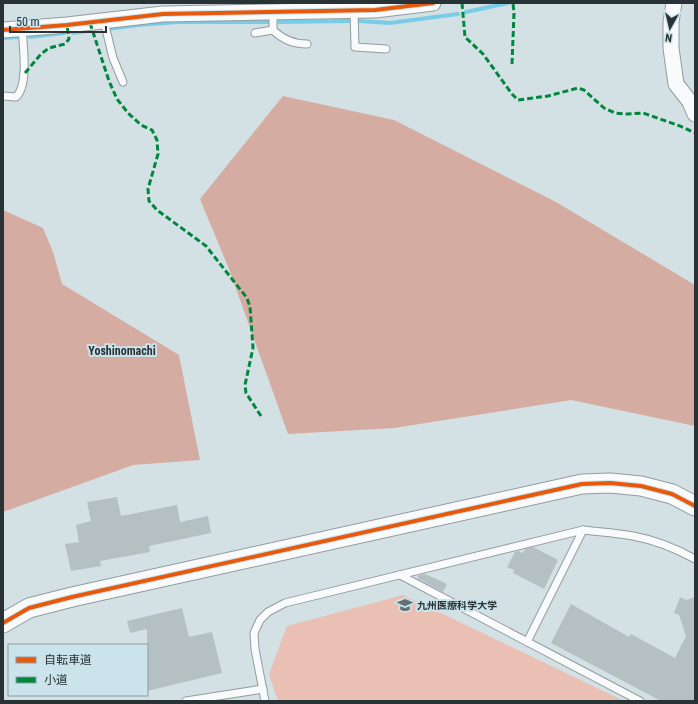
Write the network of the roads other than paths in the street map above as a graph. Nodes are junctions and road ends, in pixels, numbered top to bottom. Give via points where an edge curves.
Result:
1 (433, 3) edge
2 (674, 3) edge
3 (354, 10) junction
4 (273, 12) junction
5 (104, 21) junction
6 (22, 28) junction
7 (3, 30) edge
8 (274, 30) junction
9 (255, 33) dead end
10 (307, 44) dead end
11 (386, 49) dead end
12 (122, 82) dead end
13 (3, 96) edge
14 (695, 114) edge
15 (695, 506) edge
16 (583, 530) junction
17 (695, 559) edge
18 (400, 575) junction
19 (3, 623) edge
20 (527, 642) junction
21 (263, 689) junction
22 (186, 701) edge
23 (265, 701) edge
24 (640, 701) edge

1 - 3 street
2 - 14 street via 671,48 676,84 690,102
3 - 4 street
3 - 11 lane via 355,47
4 - 5 street via 163,14
4 - 8 lane
5 - 6 street
5 - 12 lane
6 - 7 street
6 - 13 lane via 25,73 20,94 16,97
8 - 9 lane
8 - 10 lane via 280,37 298,44
15 - 19 street via 672,494 641,486 582,484 72,597 29,608
16 - 17 lane via 650,540
16 - 18 lane
16 - 20 lane
18 - 20 lane
18 - 21 lane via 285,603 268,612 260,620 254,633
20 - 24 lane
21 - 22 lane
21 - 23 lane

